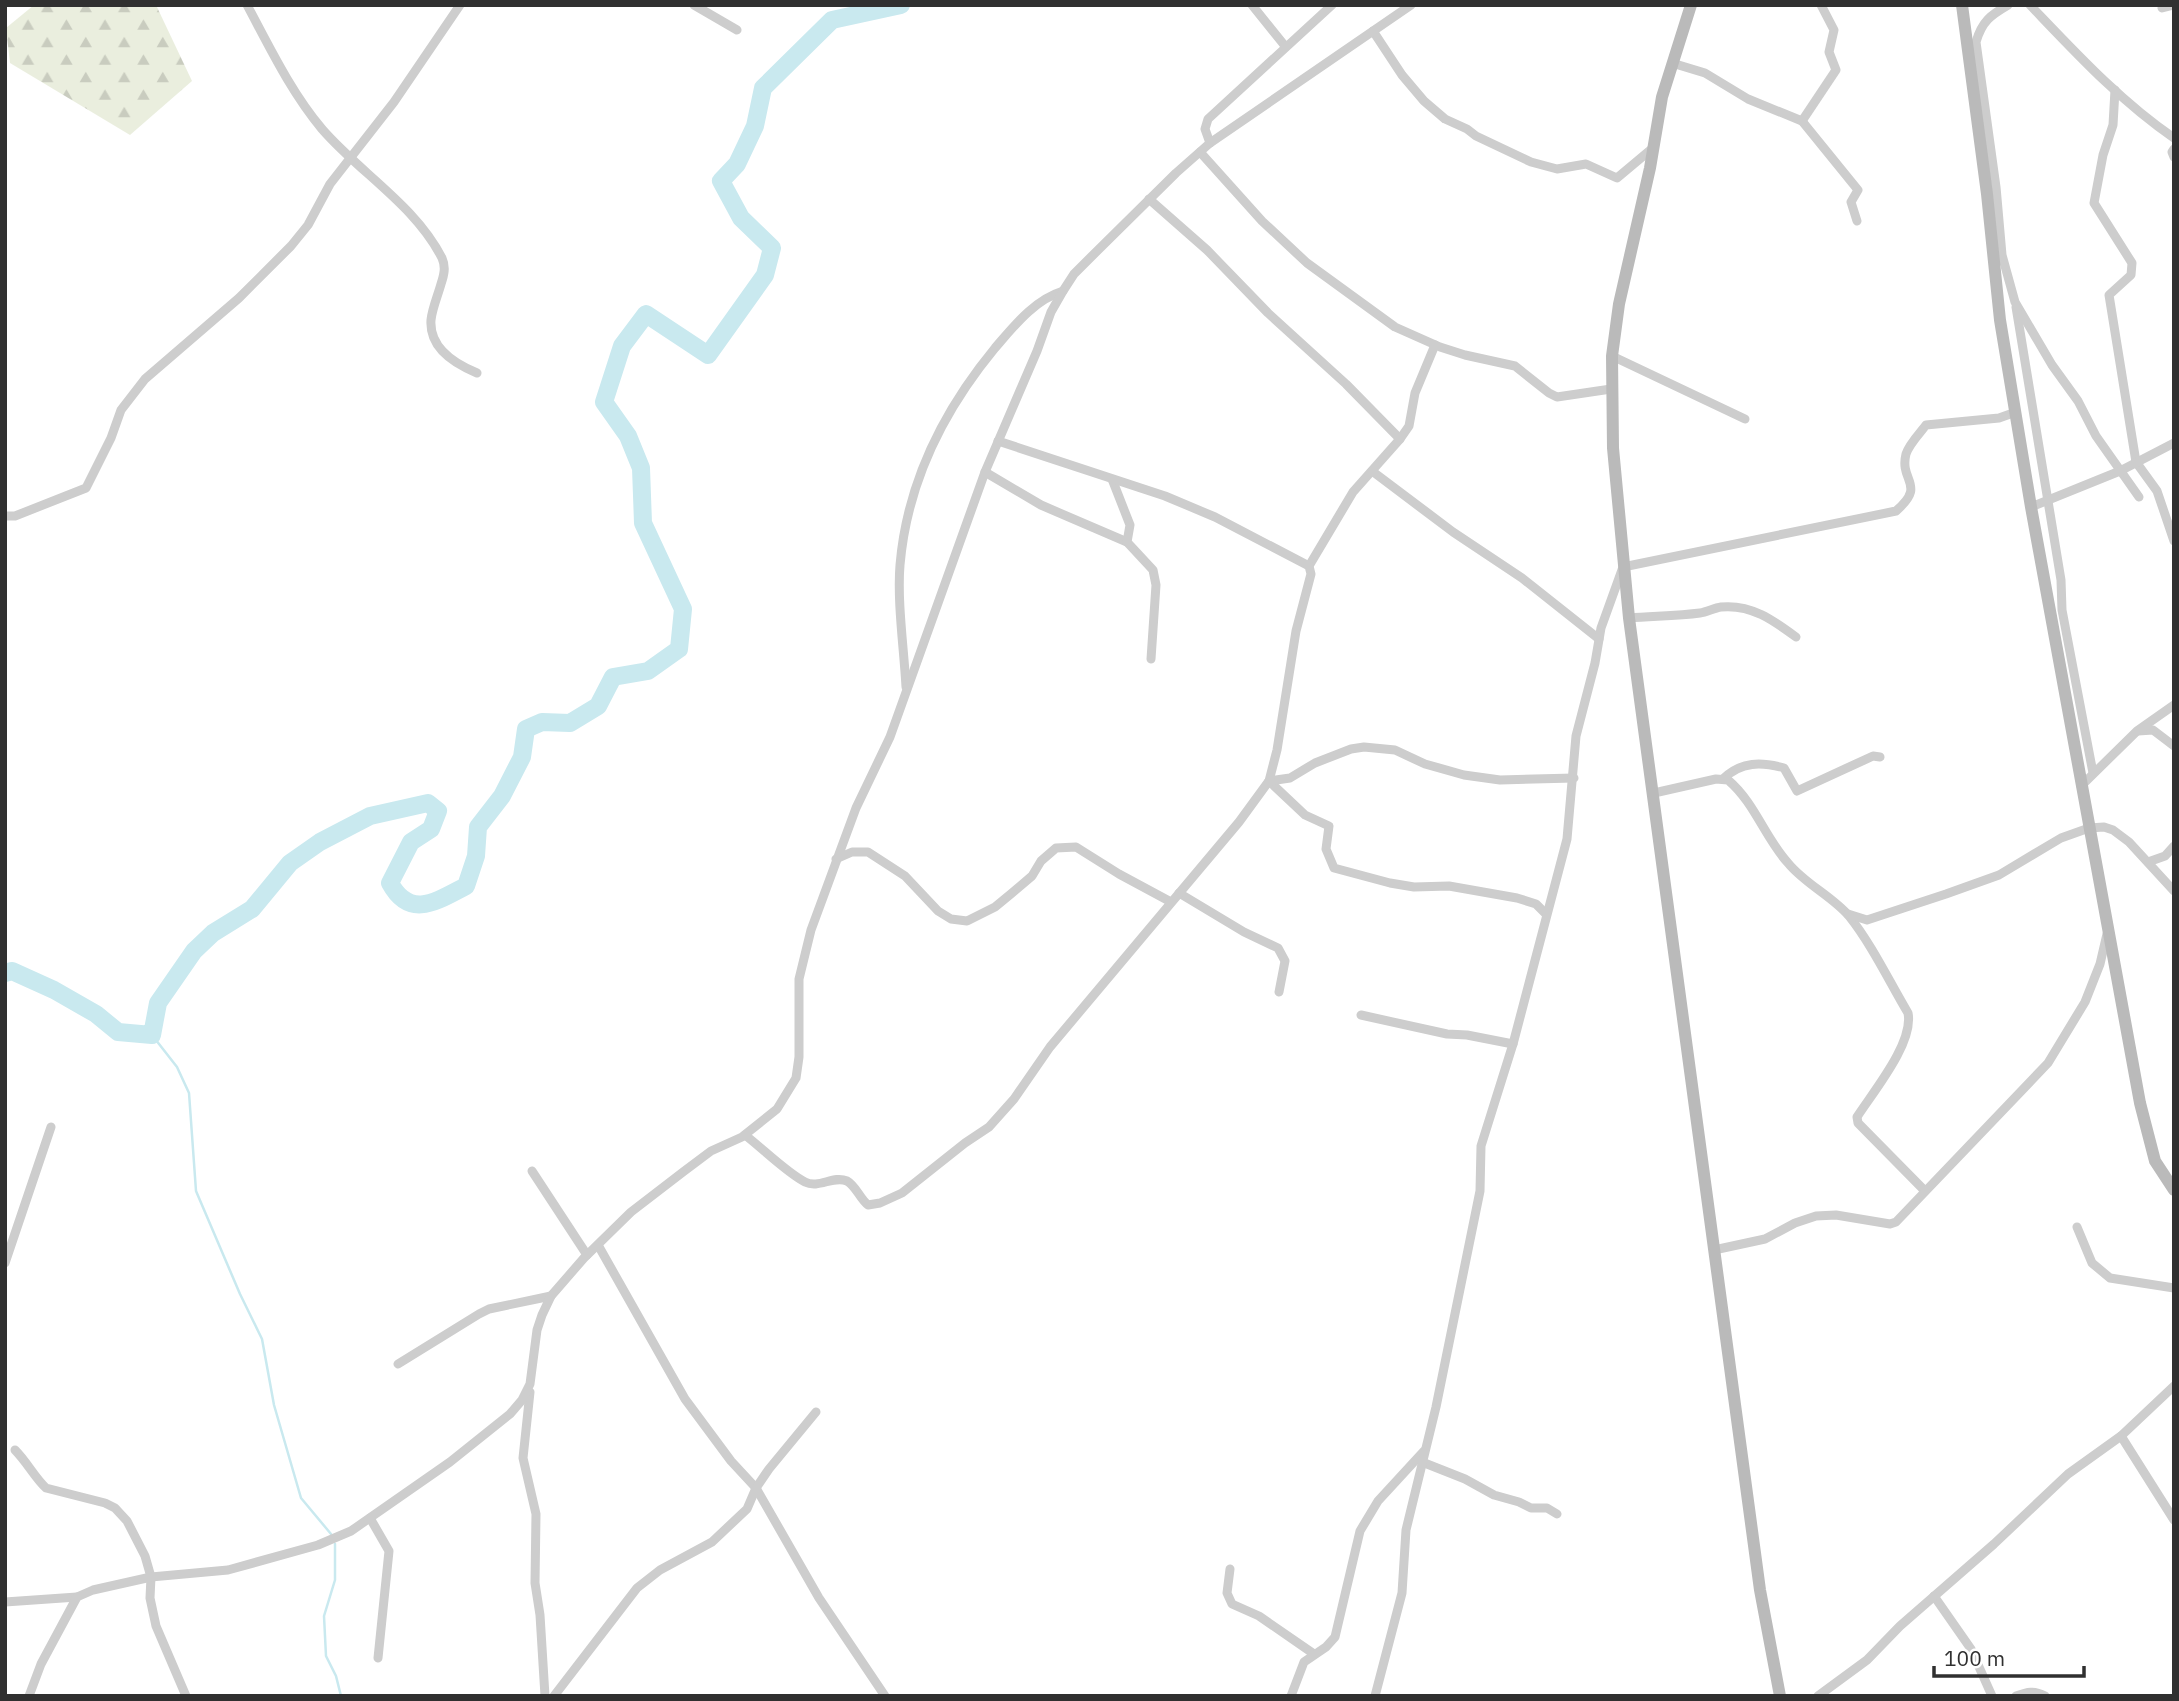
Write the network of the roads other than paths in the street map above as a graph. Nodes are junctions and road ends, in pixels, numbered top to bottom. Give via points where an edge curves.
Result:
1 (247, 5) edge
2 (460, 5) edge
3 (694, 5) edge
4 (1252, 5) edge
5 (1332, 5) edge
6 (1411, 5) edge
7 (1691, 5) edge
8 (1821, 5) edge
9 (1962, 5) edge
10 (2008, 5) edge
11 (2030, 5) edge
12 (2174, 5) edge
13 (2162, 8) dead end
14 (737, 30) dead end
15 (1373, 31) junction
16 (1285, 46) junction
17 (1672, 63) junction
18 (2115, 90) junction
19 (1802, 121) junction
20 (2174, 138) edge
21 (1210, 143) junction
22 (1654, 147) junction
23 (2174, 149) edge
24 (1200, 152) junction
25 (350, 156) junction
26 (2174, 157) edge
27 (1149, 199) junction
28 (1857, 221) dead end
29 (1063, 291) junction
30 (2015, 302) junction
31 (1435, 345) junction
32 (1612, 356) junction
33 (477, 373) dead end
34 (1611, 389) junction
35 (2016, 412) junction
36 (1745, 419) dead end
37 (1400, 439) junction
38 (998, 441) junction
39 (2174, 443) edge
40 (2136, 462) junction
41 (1373, 471) junction
42 (2120, 471) junction
43 (985, 472) junction
44 (1112, 479) junction
45 (2139, 497) dead end
46 (2046, 502) junction
47 (2031, 507) junction
48 (5, 516) edge
49 (2174, 541) edge
50 (1127, 542) junction
51 (1309, 566) junction
52 (1623, 567) junction
53 (1629, 618) junction
54 (1796, 637) dead end
55 (1599, 639) junction
56 (1151, 659) dead end
57 (906, 692) junction
58 (2174, 705) edge
59 (2137, 731) junction
60 (2174, 746) edge
61 (1880, 757) dead end
62 (2093, 772) junction
63 (1574, 778) junction
64 (1723, 779) junction
65 (1269, 781) junction
66 (2081, 786) junction
67 (1654, 793) junction
68 (2089, 828) junction
69 (2174, 846) edge
70 (836, 859) junction
71 (2148, 862) junction
72 (2174, 891) edge
73 (1179, 893) junction
74 (1171, 902) junction
75 (1546, 914) junction
76 (1847, 914) junction
77 (2107, 932) junction
78 (1279, 992) dead end
79 (1362, 1015) dead end
80 (1513, 1044) junction
81 (51, 1127) dead end
82 (745, 1135) junction
83 (532, 1171) dead end
84 (2173, 1188) edge
85 (1924, 1191) junction
86 (2077, 1227) dead end
87 (598, 1245) junction
88 (1714, 1250) junction
89 (587, 1255) junction
90 (5, 1263) edge
91 (2174, 1288) edge
92 (551, 1296) junction
93 (398, 1364) dead end
94 (530, 1384) junction
95 (2174, 1385) edge
96 (816, 1412) dead end
97 (2121, 1436) junction
98 (15, 1450) dead end
99 (1425, 1450) junction
100 (1422, 1462) junction
101 (756, 1488) junction
102 (1557, 1514) dead end
103 (370, 1518) junction
104 (2174, 1520) edge
105 (1230, 1569) dead end
106 (151, 1577) junction
107 (1934, 1596) junction
108 (77, 1597) junction
109 (5, 1602) edge
110 (1314, 1654) junction
111 (378, 1657) dead end
112 (29, 1696) edge
113 (186, 1696) edge
114 (545, 1696) edge
115 (554, 1696) edge
116 (885, 1696) edge
117 (1291, 1696) edge
118 (1375, 1696) edge
119 (1780, 1696) edge
120 (1818, 1696) edge
121 (1992, 1696) edge
122 (2016, 1696) edge
123 (2045, 1696) edge

1 - 25 street via 305,108
2 - 25 street via 394,102
3 - 14 street
4 - 16 street
5 - 16 street
6 - 15 street
7 - 17 street
8 - 19 street via 1834,30 1829,52 1836,70
9 - 35 street via 2000,320
10 - 30 street via 1980,26 1976,41 2002,255
11 - 18 street
12 - 13 street
15 - 21 street
15 - 22 street via 1402,75 1445,119 1531,162 1557,169 1586,164 1617,178
16 - 21 street via 1208,119 1205,129
17 - 19 street via 1705,73 1748,99
17 - 22 street
18 - 20 street via 2145,119
18 - 40 street via 2113,125 2094,203 2132,263 2131,275 2109,295
19 - 28 street via 1858,190 1851,202
21 - 24 street
22 - 32 street
23 - 26 street
24 - 27 street
24 - 31 street via 1307,263 1395,327
25 - 33 street via 413,217 444,261 432,333 458,365
25 - 48 street via 307,225 278,261 132,394 86,488
27 - 29 street via 1074,274
27 - 37 street
29 - 38 street
29 - 57 street via 1024,315 995,349 959,395 924,460 900,565
30 - 42 street
30 - 46 street
31 - 34 street via 1515,366 1557,397
31 - 37 street via 1415,393 1409,426
32 - 34 street
32 - 36 street
34 - 52 street
35 - 47 street
35 - 52 street via 1999,418 1926,425 1906,452 1909,500 1896,511
37 - 41 street
38 - 43 street
38 - 44 street
39 - 40 street
40 - 42 street
40 - 49 street via 2157,491
41 - 51 street via 1353,492
41 - 55 street
42 - 45 street
42 - 46 street
43 - 50 street via 1041,505
43 - 57 street
44 - 50 street via 1130,525
44 - 51 street via 1215,517
46 - 47 street
46 - 62 street
47 - 66 street
50 - 56 street via 1153,570 1156,584
51 - 65 street
52 - 53 street
52 - 55 street
53 - 54 street via 1736,607 1769,618
53 - 67 street
55 - 63 street via 1577,736
57 - 70 street
58 - 59 street
59 - 60 street via 2153,730
59 - 62 street
61 - 64 street via 1797,791 1784,768 1762,762 1731,770
62 - 66 street
63 - 65 street via 1500,780 1464,775 1395,750 1364,747 1315,763 1290,778
63 - 75 street via 1567,839
64 - 67 street
64 - 76 street via 1756,813 1786,862
65 - 73 street
65 - 75 street via 1306,815 1329,826 1326,849 1334,868 1414,887 1449,887 1517,898 1536,904
66 - 68 street
67 - 88 street
68 - 71 street via 2113,830
68 - 76 street via 2061,838 1999,875 1946,894 1867,920
68 - 77 street
69 - 71 street via 2165,856
70 - 74 street via 852,852 869,852 905,876 938,911 967,922 1012,893 1056,848 1076,847
70 - 82 street via 799,979 796,1078 777,1109
71 - 72 street
73 - 74 street
73 - 78 street via 1278,948 1285,961
74 - 82 street via 989,1127 892,1199 868,1205 851,1182 804,1182
75 - 80 street
76 - 85 street via 1909,1021 1895,1058 1858,1123
77 - 84 street via 2140,1103 2155,1161
77 - 85 street via 2085,1002 2048,1063
79 - 80 street
80 - 99 street via 1480,1146 1480,1191
81 - 90 street
82 - 87 street via 710,1151 631,1212
83 - 89 street
85 - 88 street via 1902,1217 1889,1224 1816,1216 1765,1239
86 - 91 street via 2092,1263 2110,1278
87 - 89 street
87 - 101 street via 685,1399
88 - 119 street via 1760,1590
89 - 92 street
92 - 93 street via 489,1309
92 - 94 street via 537,1330
94 - 103 street via 510,1414
94 - 114 street via 523,1458 536,1514 535,1583
95 - 97 street
96 - 101 street
97 - 104 street
97 - 107 street via 2068,1474
98 - 106 street via 46,1488 105,1503 121,1514 145,1556
99 - 100 street
99 - 110 street via 1378,1501 1360,1531 1335,1637
100 - 102 street via 1494,1495
100 - 118 street via 1406,1530 1402,1593
101 - 115 street via 747,1509 712,1542 637,1588
101 - 116 street via 819,1598
103 - 106 street via 318,1545 228,1570
103 - 111 street via 389,1551
105 - 110 street via 1227,1592 1232,1604 1259,1616
106 - 108 street
106 - 113 street via 156,1626
107 - 120 street via 1867,1660
107 - 121 street via 1971,1649
108 - 109 street
108 - 112 street
110 - 117 street via 1304,1662
122 - 123 street via 2038,1692

